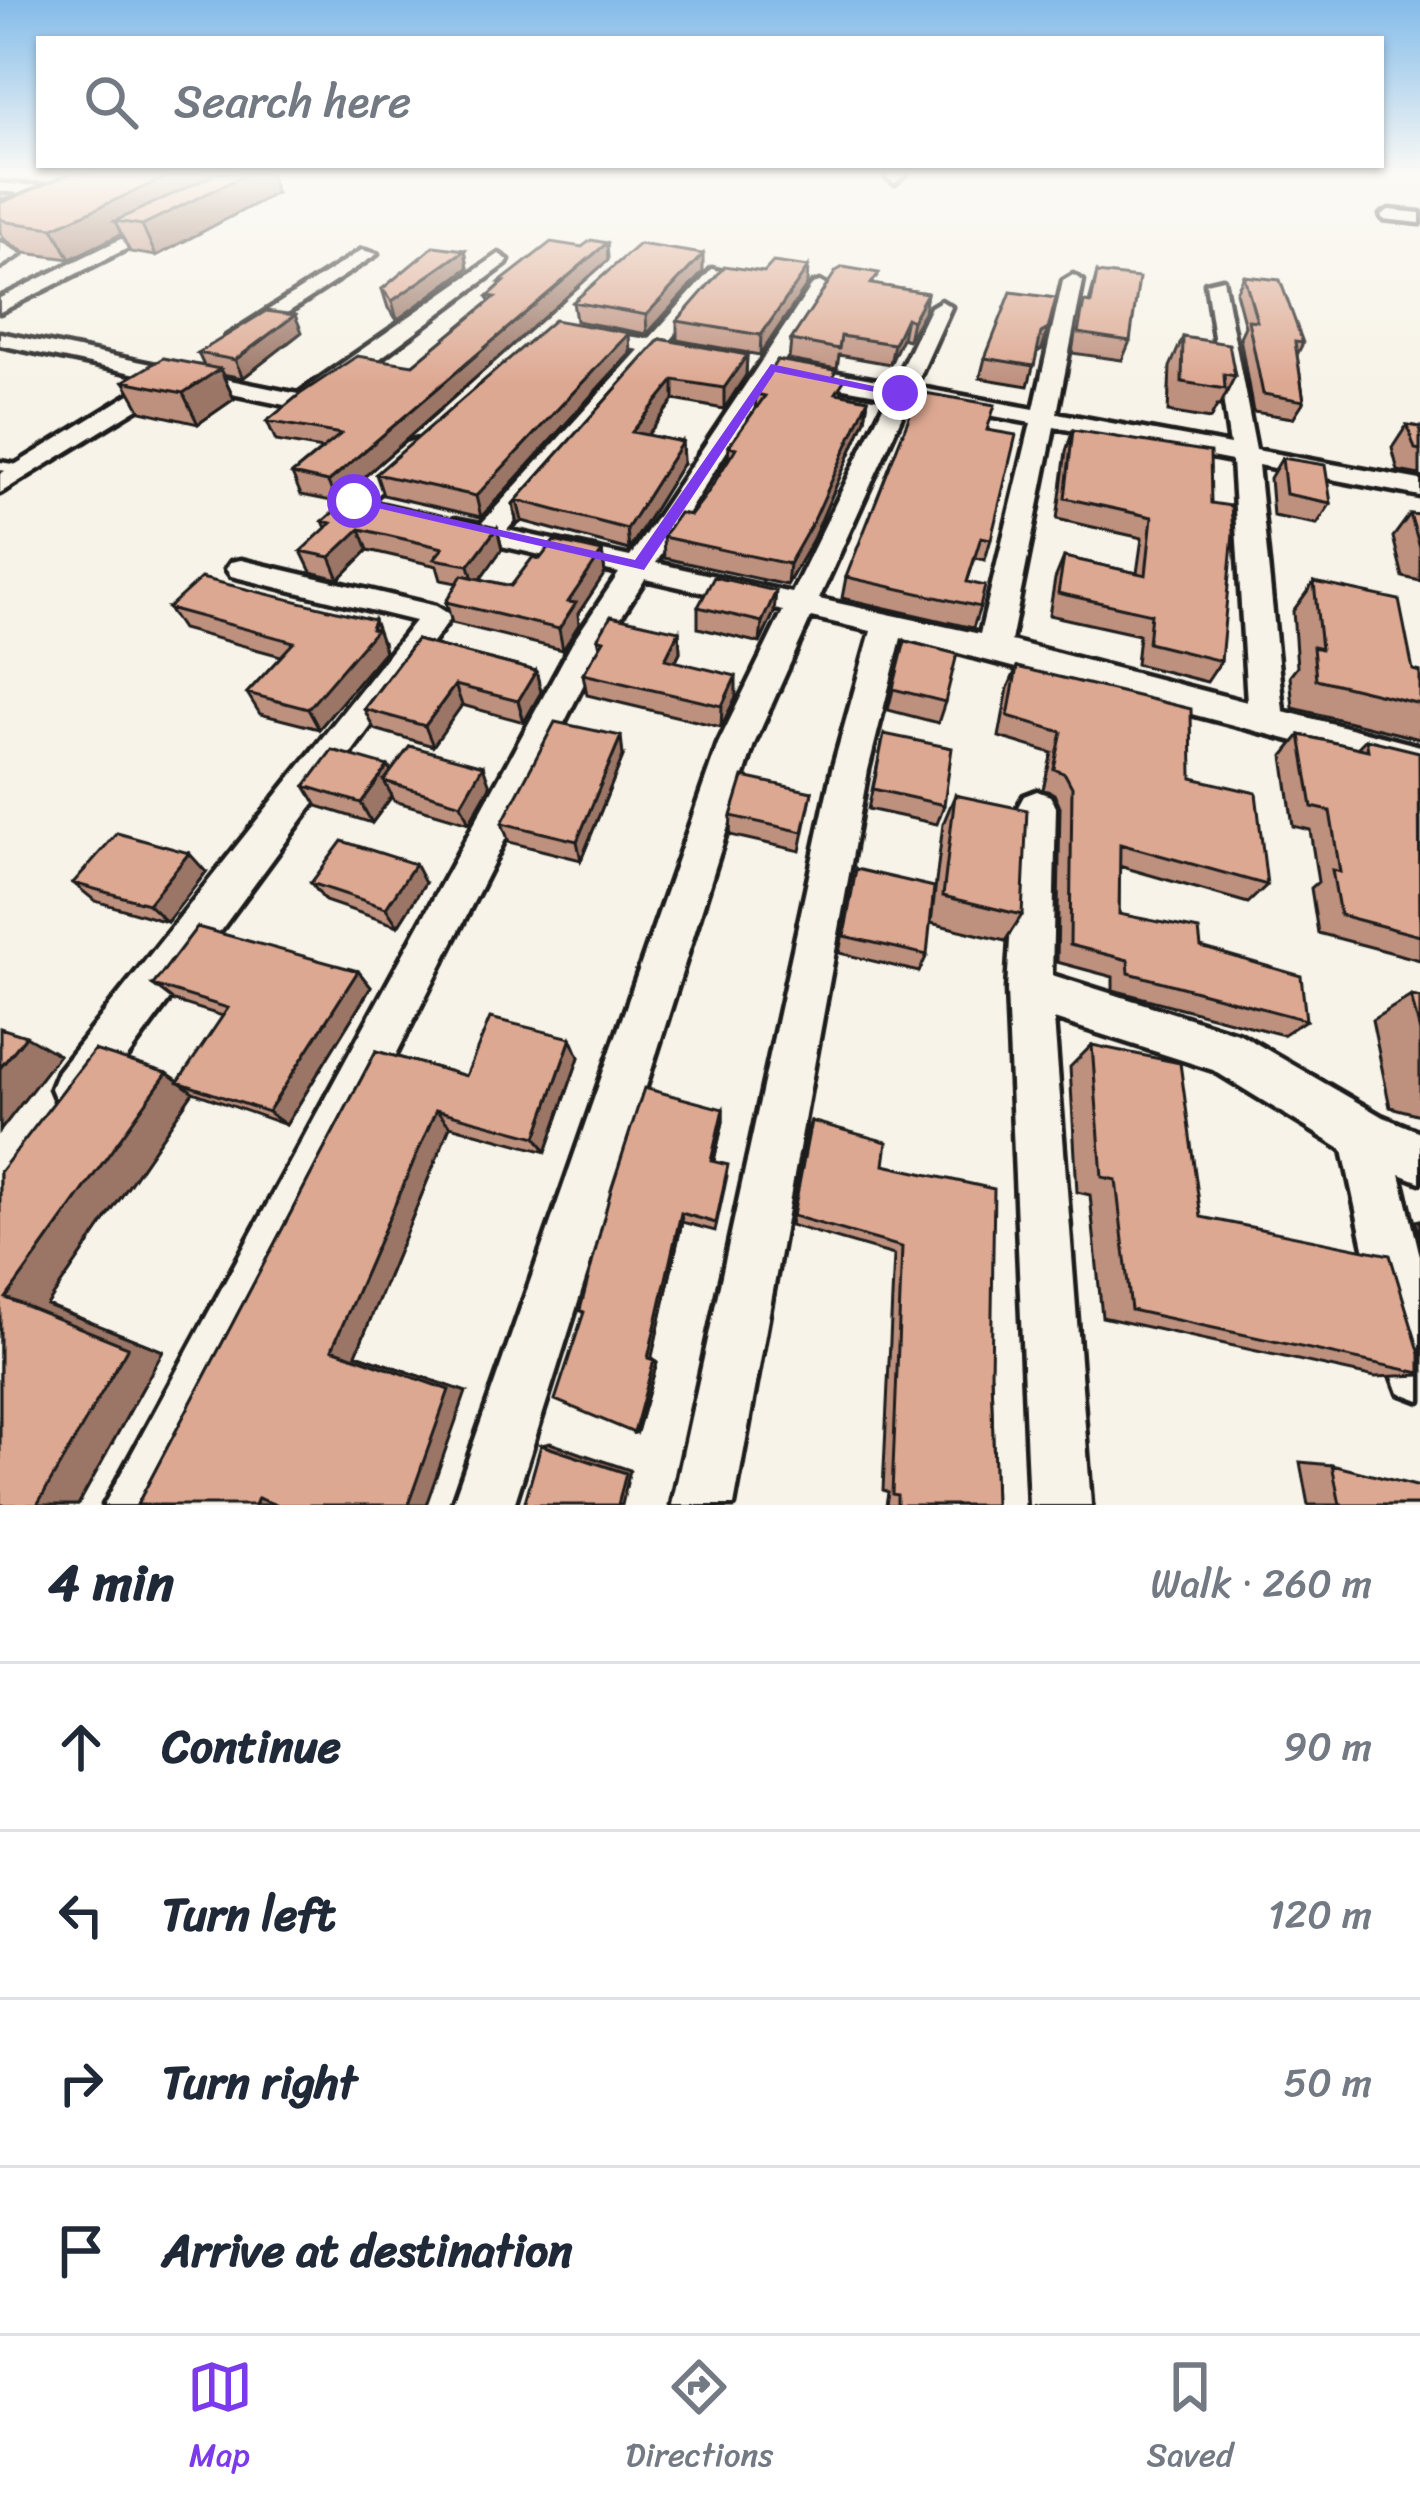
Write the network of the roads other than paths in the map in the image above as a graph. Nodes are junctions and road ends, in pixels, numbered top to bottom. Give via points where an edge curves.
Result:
1 (126, 243) edge
2 (0, 247) edge
3 (368, 254) dead end
4 (499, 260) dead end
5 (0, 261) edge
6 (719, 273) edge
7 (1073, 281) dead end
8 (1216, 283) dead end
9 (820, 289) edge
10 (0, 307) edge
11 (941, 307) dead end
12 (569, 314) edge
13 (0, 339) edge
14 (651, 346) junction
15 (196, 363) junction
16 (751, 364) junction
17 (900, 393) junction
18 (1044, 418) junction
19 (427, 438) edge
20 (1244, 455) junction
21 (12, 468) edge
22 (0, 485) edge
23 (1420, 488) edge
24 (488, 535) junction
25 (639, 566) junction
26 (241, 569) dead end
27 (804, 604) junction
28 (889, 624) junction
29 (993, 648) junction
30 (1266, 719) junction
31 (1420, 760) edge
32 (1037, 807) dead end
33 (1029, 990) junction
34 (58, 1111) edge
35 (1365, 1135) junction
36 (1420, 1157) edge
37 (1420, 1372) edge
38 (135, 1505) edge
39 (483, 1505) edge
40 (703, 1505) edge
41 (1060, 1505) edge

1 - 10 street
2 - 5 street via 12,254
3 - 15 street
4 - 15 street via 307,399
6 - 14 street
7 - 18 street
8 - 20 street
9 - 16 street
11 - 17 street
12 - 14 street via 554,328
13 - 15 street
14 - 16 street
14 - 24 street
15 - 21 street
16 - 17 street
16 - 25 street
17 - 18 street
17 - 27 street
18 - 20 street
18 - 29 street
19 - 24 street via 354,501
20 - 23 street
20 - 30 street
21 - 22 street
24 - 25 street
25 - 27 street
25 - 38 street via 590,642
26 - 34 street via 436,616
27 - 28 street
27 - 39 street via 736,744
28 - 29 street
28 - 40 street via 850,770
29 - 30 street
30 - 31 street
32 - 33 street
33 - 35 street via 1224,1049
33 - 41 street
35 - 36 street
35 - 37 street

